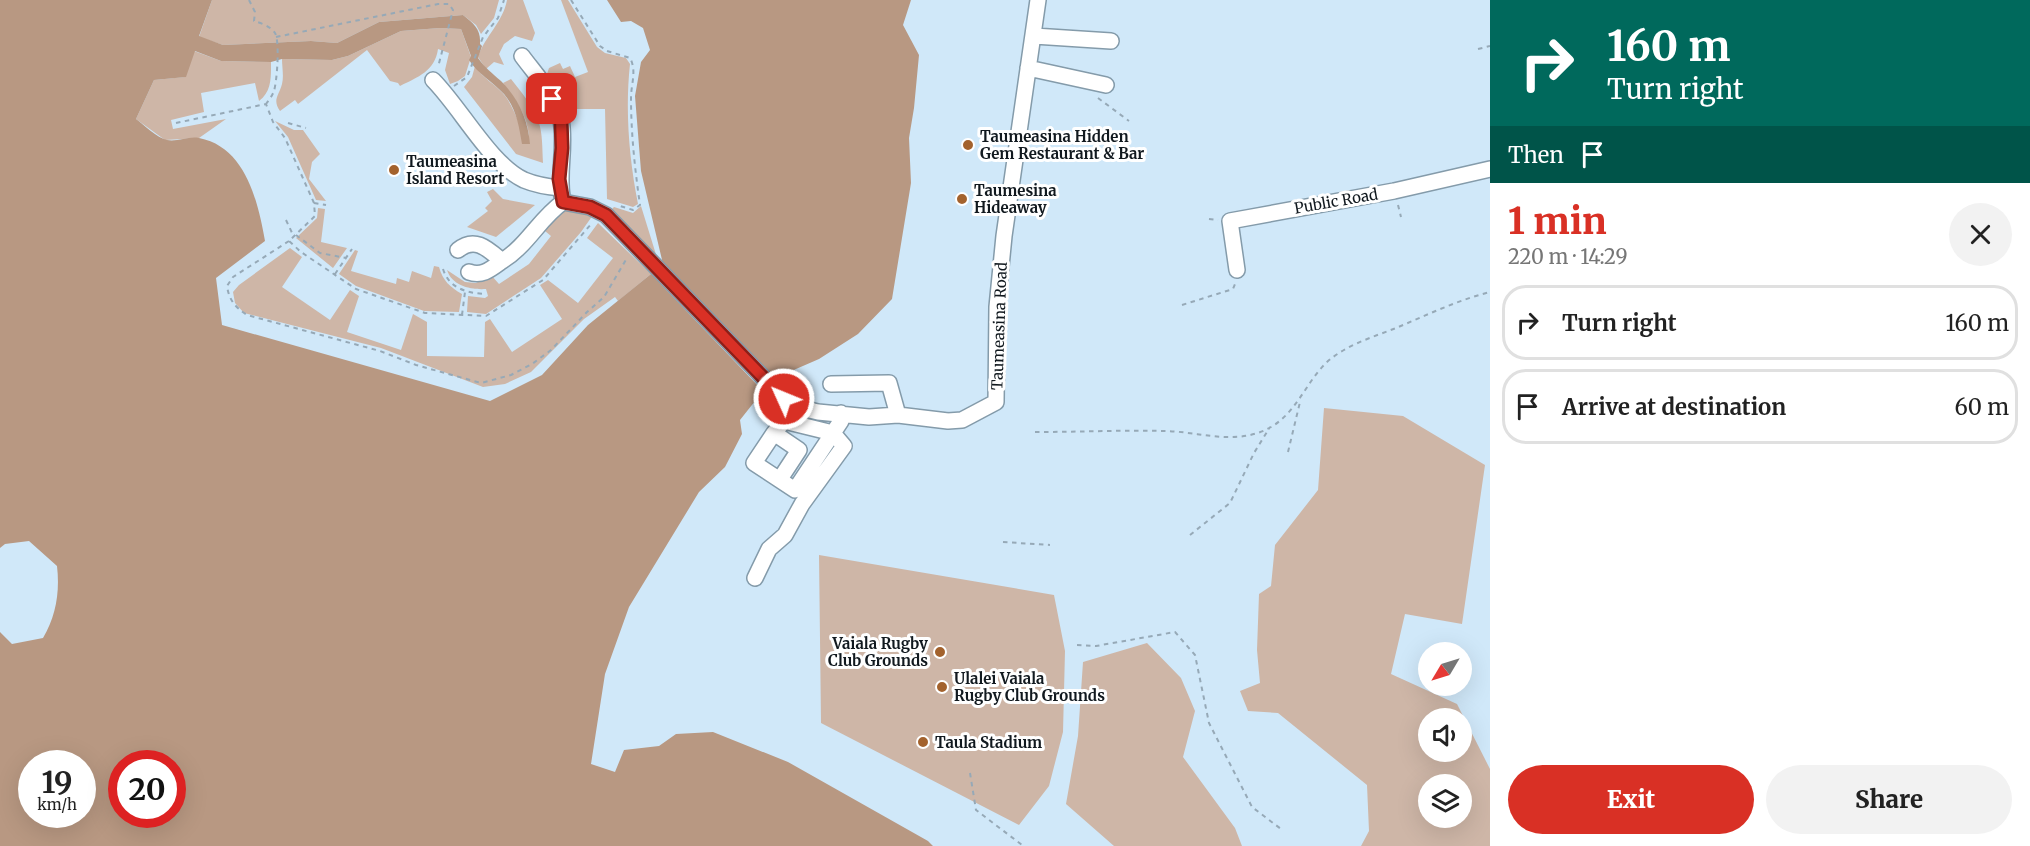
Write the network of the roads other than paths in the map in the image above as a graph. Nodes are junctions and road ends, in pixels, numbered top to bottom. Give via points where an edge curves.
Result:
1 (1038, 0) edge
2 (1034, 36) junction
3 (1111, 41) dead end
4 (522, 57) dead end
5 (1028, 68) junction
6 (438, 85) road end
7 (1106, 85) dead end
8 (1490, 169) edge
9 (562, 195) junction
10 (458, 250) dead end
11 (502, 261) junction
12 (1237, 270) road end
13 (469, 272) dead end
14 (831, 384) dead end
15 (842, 413) junction
16 (898, 416) junction
17 (774, 433) junction
18 (832, 434) junction
19 (780, 479) junction
20 (755, 578) dead end

1 - 2 street, Taumeasina Road
2 - 3 street
2 - 5 street, Taumeasina Road
4 - 9 street via 552,99 561,119
5 - 7 street
5 - 16 street, Taumeasina Road via 996,307 996,402 962,420
6 - 9 street via 510,170
8 - 12 street, Public Road via 1394,191 1230,220
9 - 11 street via 517,252
9 - 15 street via 606,215 784,399 801,408
10 - 11 street via 474,242
11 - 13 street via 480,274
14 - 16 street via 889,383
15 - 16 street
15 - 18 street
17 - 18 street via 784,421
17 - 19 street via 799,450
17 - 19 street via 754,463
18 - 19 street via 795,490
18 - 20 street via 844,446 785,535 769,549

